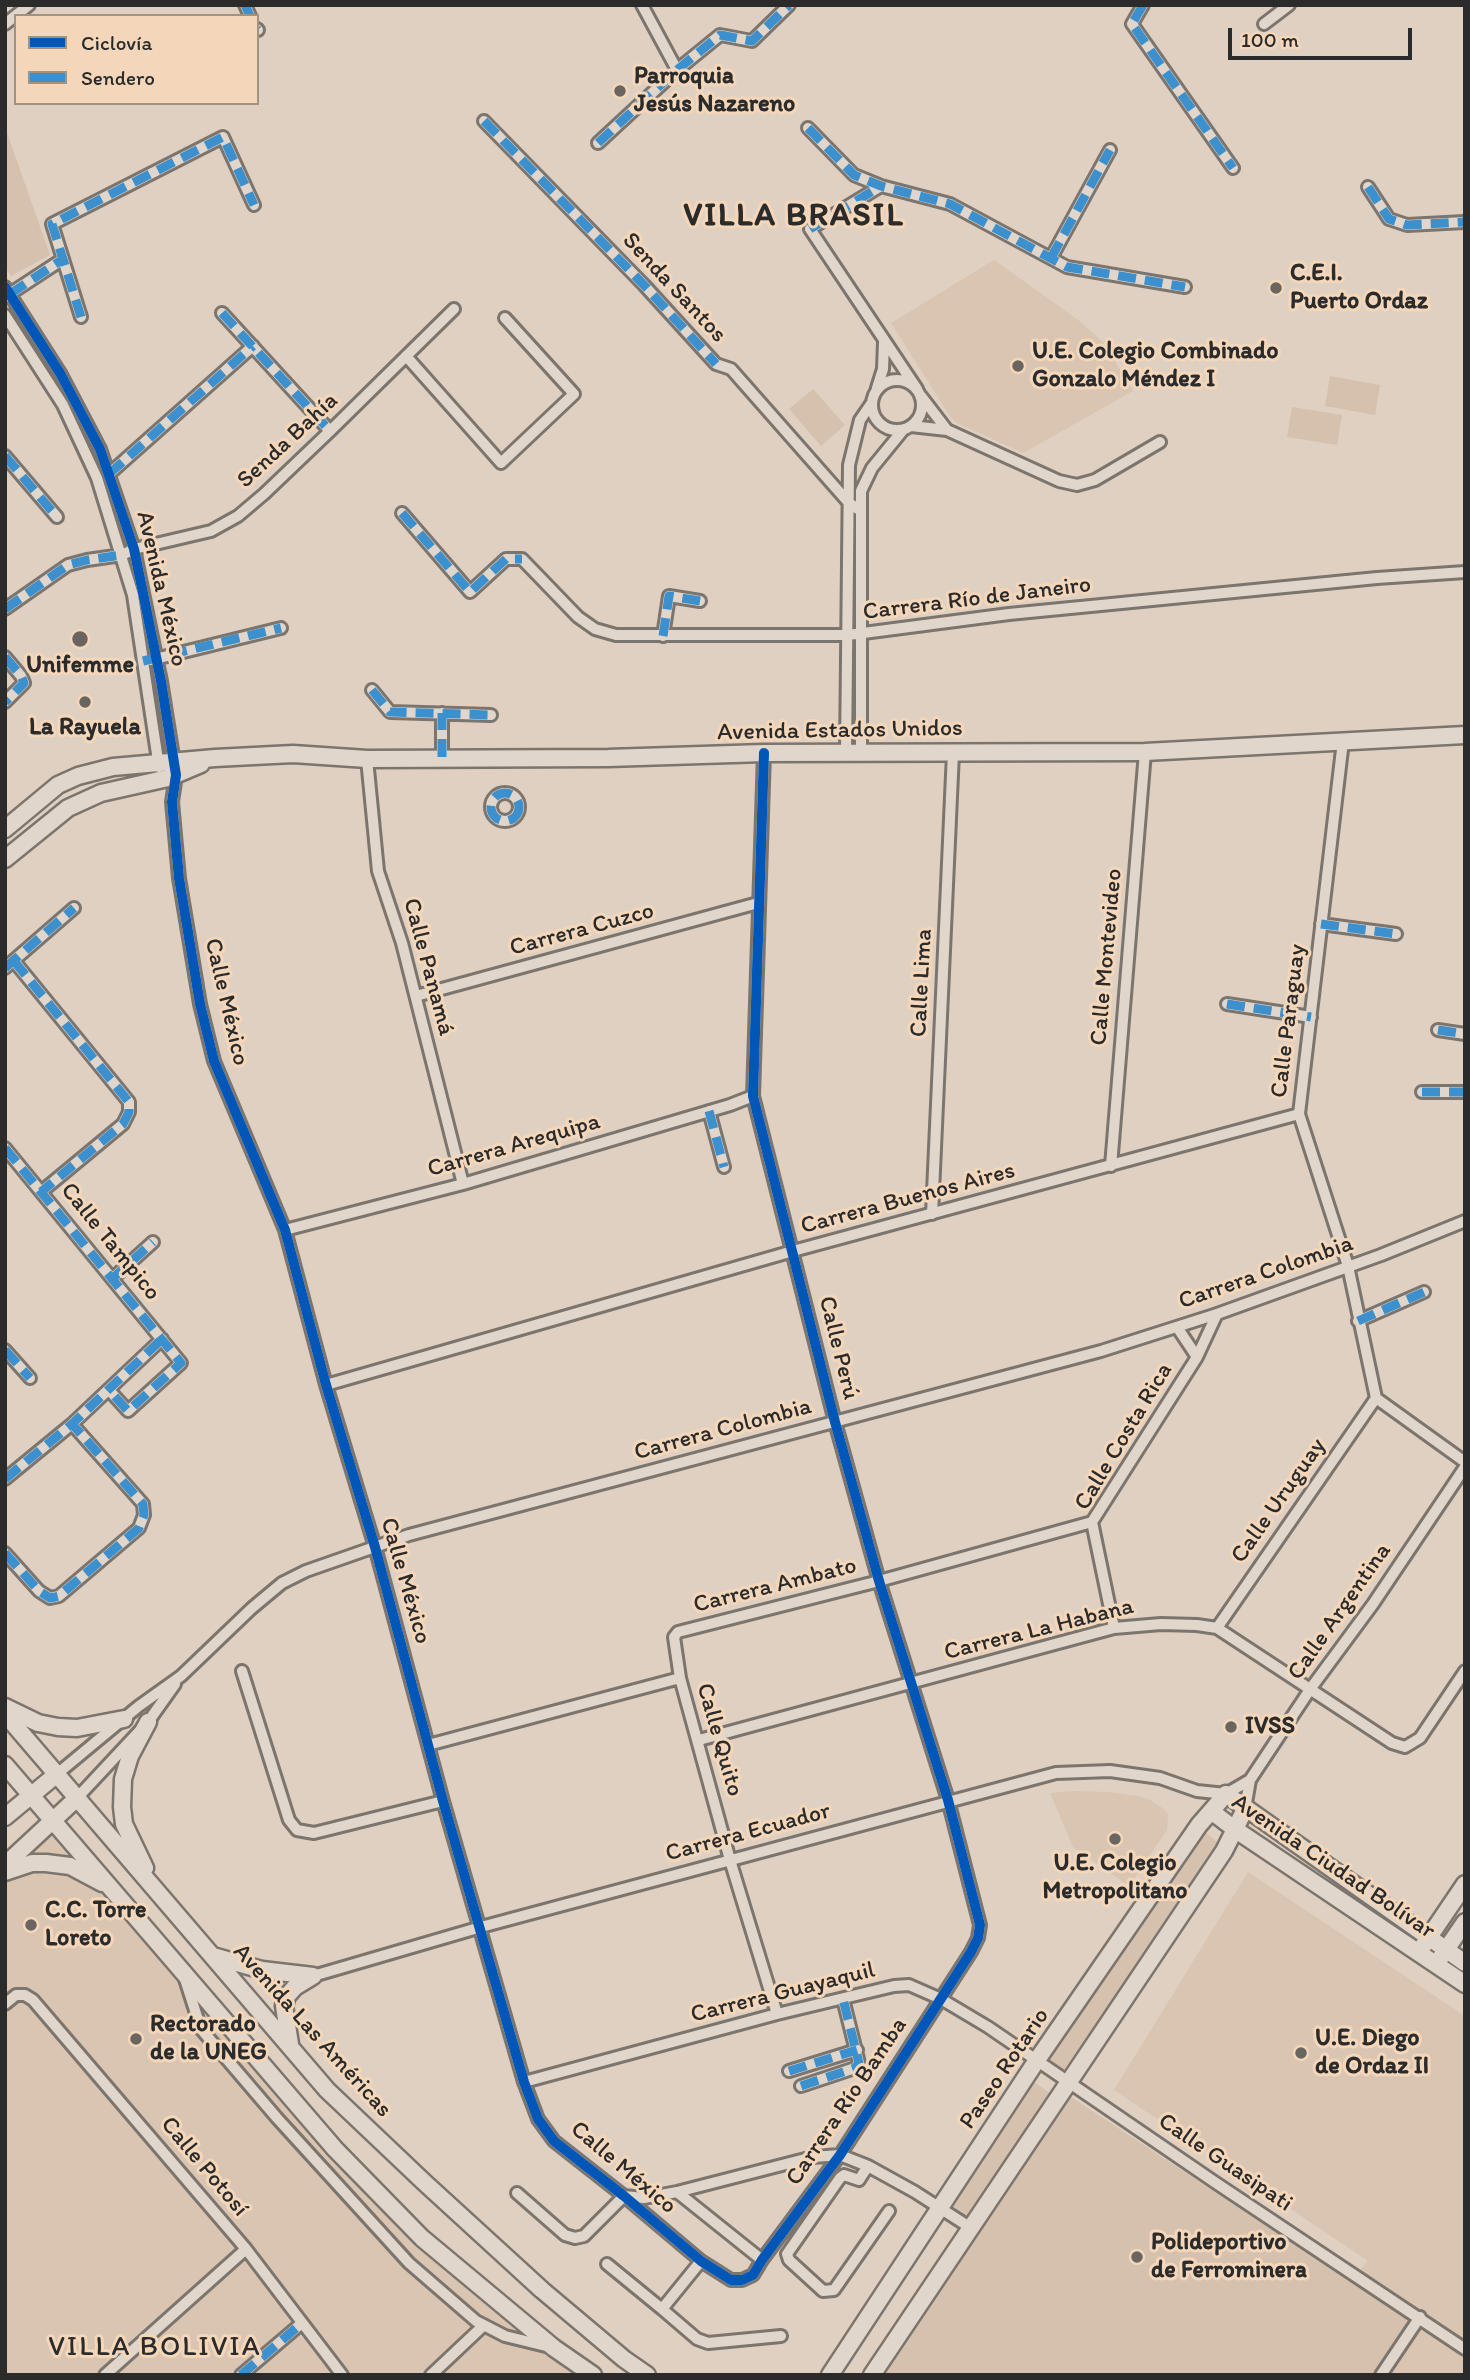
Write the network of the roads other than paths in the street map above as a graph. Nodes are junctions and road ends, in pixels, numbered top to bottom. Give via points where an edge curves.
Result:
1 (642, 5) edge
2 (789, 5) edge
3 (1143, 5) edge
4 (1289, 5) edge
5 (1264, 24) dead end
6 (677, 70) junction
7 (484, 121) dead end
8 (808, 128) dead end
9 (598, 143) dead end
10 (1110, 150) dead end
11 (1233, 168) dead end
12 (881, 186) junction
13 (1368, 187) dead end
14 (254, 205) dead end
15 (1465, 222) edge
16 (1051, 258) junction
17 (63, 259) junction
18 (1185, 287) dead end
19 (7, 293) edge
20 (454, 309) dead end
21 (222, 313) dead end
22 (5, 315) edge
23 (81, 317) dead end
24 (506, 318) dead end
25 (884, 342) junction
26 (253, 346) junction
27 (406, 356) junction
28 (877, 388) junction
29 (919, 393) junction
30 (871, 404) junction
31 (907, 428) junction
32 (947, 430) junction
33 (330, 431) junction
34 (1160, 442) dead end
35 (5, 456) edge
36 (109, 474) junction
37 (849, 503) junction
38 (861, 511) junction
39 (401, 513) dead end
40 (58, 517) dead end
41 (134, 549) junction
42 (122, 555) junction
43 (1465, 572) edge
44 (700, 601) dead end
45 (5, 609) edge
46 (281, 628) dead end
47 (862, 633) junction
48 (848, 635) junction
49 (663, 636) junction
50 (5, 657) edge
51 (157, 658) junction
52 (143, 662) junction
53 (372, 690) dead end
54 (5, 702) edge
55 (442, 713) junction
56 (491, 715) dead end
57 (1465, 735) edge
58 (1343, 741) junction
59 (953, 752) junction
60 (1144, 752) junction
61 (764, 753) junction
62 (854, 754) junction
63 (442, 757) junction
64 (367, 759) junction
65 (167, 769) junction
66 (172, 802) joint
67 (5, 829) edge
68 (5, 859) edge
69 (758, 904) junction
70 (74, 908) dead end
71 (1321, 924) junction
72 (1396, 934) dead end
73 (10, 964) edge
74 (416, 996) junction
75 (1227, 1004) dead end
76 (1311, 1017) junction
77 (1438, 1030) dead end
78 (1465, 1034) edge
79 (1465, 1091) edge
80 (1423, 1092) dead end
81 (753, 1096) junction
82 (709, 1111) junction
83 (1299, 1114) junction
84 (5, 1148) edge
85 (1111, 1166) junction
86 (724, 1167) dead end
87 (463, 1184) junction
88 (41, 1192) junction
89 (932, 1214) junction
90 (1465, 1221) edge
91 (285, 1230) junction
92 (153, 1242) dead end
93 (793, 1251) junction
94 (1348, 1266) junction
95 (112, 1279) junction
96 (1424, 1292) dead end
97 (1217, 1314) junction
98 (1358, 1321) junction
99 (1177, 1327) junction
100 (162, 1339) junction
101 (5, 1350) edge
102 (1197, 1357) junction
103 (30, 1378) dead end
104 (326, 1385) junction
105 (109, 1390) junction
106 (1376, 1398) junction
107 (835, 1422) junction
108 (72, 1424) junction
109 (1465, 1465) edge
110 (5, 1479) edge
111 (1092, 1522) junction
112 (375, 1547) junction
113 (5, 1553) edge
114 (879, 1581) junction
115 (1114, 1628) junction
116 (1217, 1628) junction
117 (674, 1637) joint
118 (242, 1671) dead end
119 (1465, 1671) edge
120 (181, 1676) junction
121 (680, 1678) junction
122 (909, 1684) junction
123 (1311, 1689) junction
124 (5, 1707) edge
125 (5, 1714) edge
126 (124, 1719) junction
127 (148, 1722) junction
128 (699, 1740) junction
129 (428, 1745) junction
130 (5, 1765) edge
131 (57, 1774) junction
132 (1250, 1780) junction
133 (1197, 1791) junction
134 (1226, 1794) junction
135 (31, 1796) junction
136 (77, 1798) junction
137 (948, 1800) junction
138 (443, 1801) junction
139 (1245, 1809) junction
140 (1211, 1811) junction
141 (5, 1817) edge
142 (54, 1820) junction
143 (1236, 1830) junction
144 (730, 1860) junction
145 (5, 1865) edge
146 (5, 1872) edge
147 (1465, 1884) edge
148 (153, 1886) junction
149 (120, 1898) junction
150 (1465, 1922) edge
151 (481, 1927) junction
152 (978, 1938) joint
153 (1428, 1938) junction
154 (1446, 1950) junction
155 (1418, 1953) junction
156 (213, 1956) junction
157 (1465, 1963) edge
158 (1436, 1964) junction
159 (183, 1973) junction
160 (313, 1976) junction
161 (1465, 1984) edge
162 (843, 1999) junction
163 (941, 2000) junction
164 (5, 2004) edge
165 (777, 2014) junction
166 (292, 2050) junction
167 (857, 2050) junction
168 (1037, 2060) junction
169 (789, 2071) dead end
170 (524, 2082) junction
171 (1068, 2082) junction
172 (801, 2087) dead end
173 (840, 2155) junction
174 (868, 2166) junction
175 (677, 2192) junction
176 (517, 2193) dead end
177 (624, 2196) junction
178 (941, 2206) junction
179 (889, 2211) dead end
180 (971, 2228) junction
181 (246, 2249) junction
182 (762, 2260) junction
183 (701, 2261) junction
184 (607, 2264) dead end
185 (742, 2280) joint
186 (662, 2309) junction
187 (1420, 2317) junction
188 (302, 2323) junction
189 (484, 2325) junction
190 (781, 2336) dead end
191 (554, 2347) junction
192 (1465, 2349) edge
193 (105, 2375) edge
194 (241, 2375) edge
195 (342, 2375) edge
196 (431, 2375) edge
197 (593, 2375) edge
198 (648, 2375) edge
199 (830, 2375) edge
200 (872, 2375) edge
201 (1381, 2375) edge

1 - 6 street
2 - 6 street via 752,41 720,35
3 - 11 street via 1132,24
4 - 5 street
6 - 9 street
7 - 37 street, Senda Santos via 716,364 731,369
8 - 12 street via 854,176
10 - 16 street
12 - 16 street via 950,204
12 - 25 street via 810,229
13 - 15 street via 1389,219 1406,225
14 - 17 street via 222,137 52,224
16 - 18 street via 1067,267
17 - 19 street
17 - 23 street
19 - 36 street, Avenida México via 60,373
20 - 27 street, Senda Bahía
21 - 26 street
22 - 42 street, Avenida México via 63,405 97,478
24 - 27 street via 574,394 501,463
25 - 28 street
25 - 29 street
26 - 33 street
26 - 36 street
27 - 33 street, Senda Bahía
28 - 29 street via 892,379 910,383
28 - 30 street
29 - 31 street via 921,413
29 - 32 street
30 - 31 street via 881,425
30 - 37 street via 860,420 849,465
31 - 32 street
31 - 38 street via 872,468 861,491
32 - 34 street via 1077,485 1095,480
33 - 41 street, Senda Bahía via 238,516 211,531
35 - 40 street
36 - 41 street, Avenida México
37 - 38 street, Senda Santos
37 - 48 street
38 - 47 street
39 - 49 street, Carrera Río de Janeiro via 470,592 506,559 522,559 595,629 616,635
41 - 42 street, Senda Bahía
41 - 51 street, Avenida México
42 - 45 street via 68,565
42 - 52 street, Avenida México
43 - 47 street, Carrera Río de Janeiro via 1009,614
44 - 49 street via 669,596
46 - 51 street
47 - 48 street, Carrera Río de Janeiro
47 - 62 street
48 - 49 street, Carrera Río de Janeiro
48 - 62 street
50 - 54 street via 23,683
51 - 52 street
51 - 65 street, Avenida México
52 - 65 street, Avenida México
53 - 55 street via 390,712
55 - 56 street
55 - 63 street
57 - 58 street, Avenida Estados Unidos
58 - 60 street, Avenida Estados Unidos
58 - 71 street, Calle Paraguay
59 - 60 street, Avenida Estados Unidos
59 - 62 street, Avenida Estados Unidos
59 - 89 street, Calle Lima
60 - 85 street, Calle Montevideo
61 - 62 street, Avenida Estados Unidos
61 - 63 street, Avenida Estados Unidos
61 - 69 street, Calle Perú
63 - 64 street, Avenida Estados Unidos
64 - 65 street, Avenida Estados Unidos via 293,754 215,758
64 - 74 street, Calle Panamá via 378,871
65 - 66 street, Avenida México
65 - 67 street, Avenida Estados Unidos via 113,767 78,776 58,785
65 - 68 street, Avenida Estados Unidos via 68,808
66 - 91 street, Calle México via 179,878 214,1061
69 - 74 street, Carrera Cuzco
69 - 81 street, Calle Perú
70 - 73 street
71 - 72 street
71 - 76 street, Calle Paraguay
73 - 88 street via 129,1102 122,1124
74 - 87 street, Calle Panamá
75 - 76 street
76 - 83 street, Calle Paraguay
77 - 78 street
79 - 80 street
81 - 82 street, Carrera Arequipa
81 - 93 street, Calle Perú
82 - 86 street
82 - 87 street, Carrera Arequipa
83 - 85 street, Carrera Buenos Aires
83 - 94 street, Calle Paraguay
84 - 88 street, Calle Tampico
85 - 89 street, Carrera Buenos Aires
87 - 91 street, Carrera Arequipa
88 - 95 street, Calle Tampico
89 - 93 street, Carrera Buenos Aires
90 - 94 street, Carrera Colombia
91 - 104 street, Calle México
92 - 95 street
93 - 104 street, Carrera Buenos Aires
93 - 107 street, Calle Perú
94 - 97 street, Carrera Colombia
94 - 98 street, Calle Paraguay
95 - 100 street, Calle Tampico
96 - 98 street
97 - 99 street, Carrera Colombia
97 - 102 street, Calle Costa Rica
98 - 106 street, Calle Paraguay
99 - 102 street
99 - 107 street, Carrera Colombia
100 - 105 street
100 - 105 street, Calle Tampico via 181,1363 128,1411
101 - 103 street
102 - 111 street, Calle Costa Rica
104 - 112 street, Calle México
105 - 108 street
106 - 109 street
106 - 116 street, Calle Uruguay
107 - 112 street, Carrera Colombia
107 - 114 street, Calle Perú
108 - 110 street
108 - 113 street via 143,1504 139,1528 59,1596 50,1598
109 - 123 street, Calle Argentina
111 - 114 street, Carrera Ambato
111 - 115 street, Calle Costa Rica
112 - 120 street, Carrera Colombia via 282,1583
112 - 129 street, Calle México
114 - 117 street, Carrera Ambato via 678,1632
114 - 122 street, Calle Perú
115 - 116 street, Carrera La Habana via 1161,1624
115 - 122 street, Carrera La Habana
116 - 123 street, Carrera La Habana
117 - 121 street, Calle Quito
118 - 138 street via 289,1820 297,1830 314,1833
119 - 123 street, Carrera La Habana via 1420,1738 1405,1746 1392,1743
120 - 126 street, Carrera Colombia
120 - 127 street, Carrera Colombia
121 - 128 street, Calle Quito
121 - 129 street
122 - 128 street, Carrera La Habana
122 - 137 street, Calle Perú
123 - 132 street, Calle Argentina
124 - 126 street via 58,1727
125 - 131 street, Avenida Las Américas
126 - 131 street, Carrera Colombia
127 - 136 street, Carrera Colombia
127 - 148 street via 130,1756 121,1807 124,1824
128 - 144 street, Calle Quito
129 - 138 street, Calle México
130 - 135 street
131 - 135 street
131 - 136 street, Avenida Las Américas
132 - 134 street, Calle Argentina
132 - 139 street, Calle Argentina
133 - 134 street, Carrera Ecuador
133 - 137 street, Carrera Ecuador via 1160,1778 1110,1771 1056,1773
133 - 140 street
134 - 139 street, Avenida Ciudad Bolívar
134 - 140 street, Paseo Rotario
135 - 141 street
135 - 142 street
136 - 142 street
136 - 148 street, Avenida Las Américas
137 - 144 street, Carrera Ecuador
137 - 152 street, Calle Perú via 980,1925
138 - 151 street, Calle México
139 - 143 street
139 - 153 street, Avenida Ciudad Bolívar
140 - 143 street, Avenida Ciudad Bolívar
140 - 168 street, Paseo Rotario
142 - 145 street
142 - 149 street
143 - 155 street, Avenida Ciudad Bolívar
143 - 171 street
144 - 151 street, Carrera Ecuador
144 - 165 street, Calle Quito
146 - 149 street via 32,1863 70,1866
147 - 153 street
148 - 156 street, Avenida Las Américas
149 - 159 street
150 - 154 street
151 - 160 street, Carrera Ecuador
151 - 170 street, Calle México
152 - 163 street, Carrera Río Bamba
153 - 154 street, Avenida Ciudad Bolívar
153 - 155 street
154 - 157 street, Avenida Ciudad Bolívar
154 - 158 street
155 - 158 street, Avenida Ciudad Bolívar
156 - 160 street via 262,1970
156 - 166 street, Avenida Las Américas
158 - 161 street, Avenida Ciudad Bolívar
159 - 189 street via 201,2029 277,2118 409,2263
159 - 191 street via 335,2149 422,2238
160 - 166 street via 295,1987 284,2006
162 - 163 street, Carrera Guayaquil via 909,1985
162 - 165 street, Carrera Guayaquil
162 - 167 street
163 - 168 street, Carrera Guayaquil
163 - 173 street, Carrera Río Bamba
164 - 181 street, Calle Potosí via 16,1995 33,2000
165 - 170 street, Carrera Guayaquil
166 - 198 street, Avenida Las Américas via 327,2090 425,2183 553,2298
167 - 169 street
167 - 172 street via 855,2068
168 - 171 street, Calle Guasipati
168 - 178 street, Paseo Rotario
170 - 177 street, Calle México via 538,2119 554,2141
171 - 180 street
171 - 187 street, Calle Guasipati
173 - 174 street
173 - 175 street via 813,2157
173 - 182 street, Carrera Río Bamba
174 - 178 street
174 - 179 street via 859,2180 840,2178 787,2254 789,2260 823,2291 834,2290
175 - 177 street via 645,2198
175 - 182 street
176 - 177 street via 565,2235 575,2238 584,2235
177 - 183 street, Calle México
178 - 180 street
178 - 199 street, Paseo Rotario
180 - 200 street
181 - 188 street, Calle Potosí
181 - 193 street
182 - 185 street, Carrera Río Bamba via 753,2275
183 - 185 street, Calle México via 732,2280
183 - 186 street
184 - 186 street
186 - 190 street via 708,2343
187 - 192 street, Calle Guasipati
187 - 201 street
188 - 194 street
188 - 195 street, Calle Potosí
189 - 191 street via 505,2336
189 - 196 street
191 - 197 street

